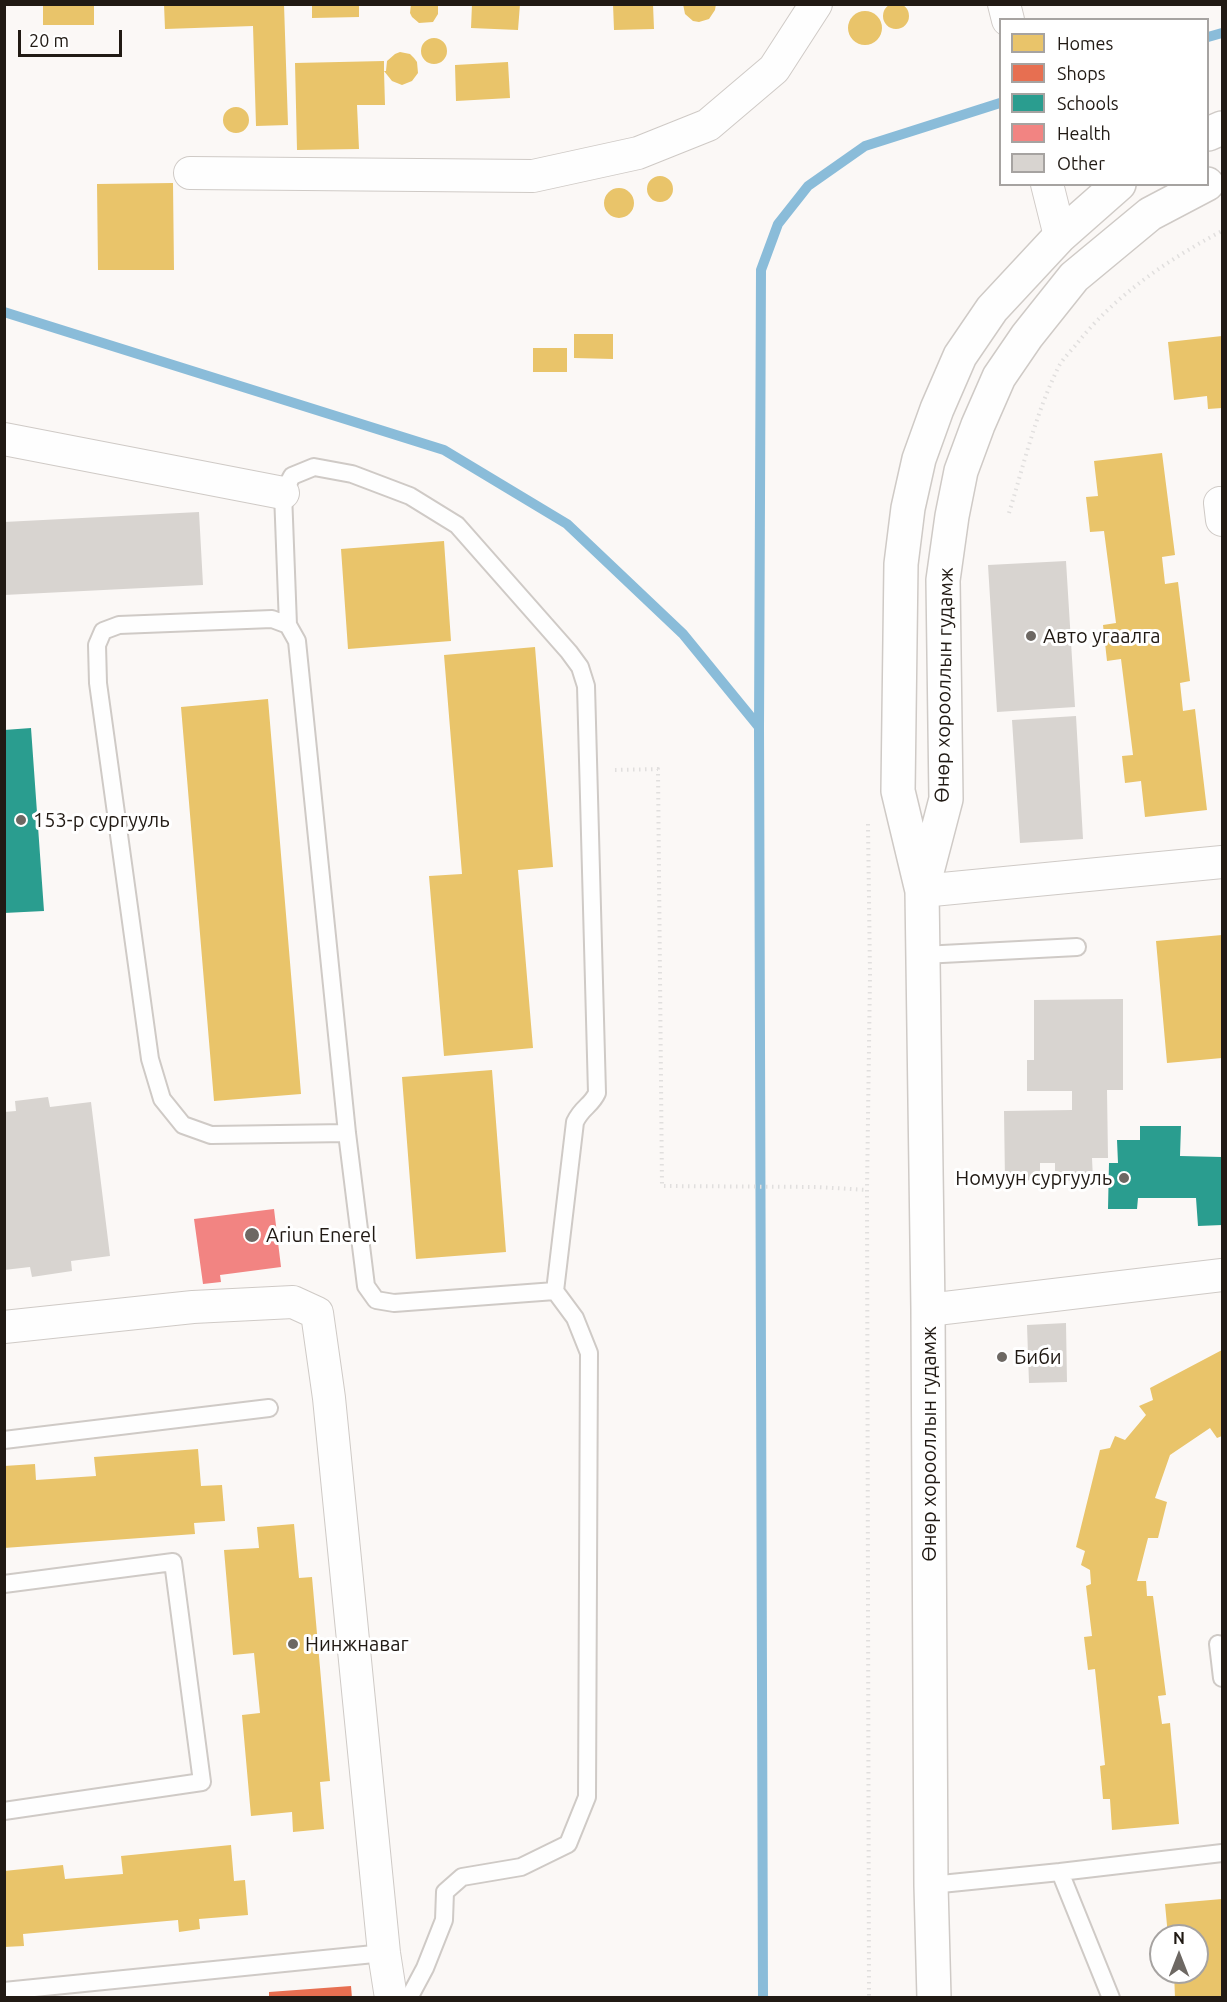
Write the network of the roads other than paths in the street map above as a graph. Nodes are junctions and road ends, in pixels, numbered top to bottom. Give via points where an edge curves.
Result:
1 (816, 4) edge
2 (190, 173) dead end
3 (1048, 186) edge
4 (1117, 186) edge
5 (1203, 186) edge
6 (1060, 236) junction
7 (4, 439) edge
8 (282, 493) junction
9 (288, 625) junction
10 (1222, 862) edge
11 (922, 891) junction
12 (1077, 947) dead end
13 (923, 955) junction
14 (347, 1133) junction
15 (1222, 1275) edge
16 (555, 1292) junction
17 (928, 1310) junction
18 (4, 1327) edge
19 (269, 1407) dead end
20 (4, 1440) edge
21 (4, 1584) edge
22 (1218, 1644) dead end
23 (1222, 1678) edge
24 (4, 1810) edge
25 (1222, 1852) edge
26 (1060, 1872) junction
27 (931, 1886) junction
28 (384, 1953) junction
29 (4, 1991) edge
30 (391, 1998) edge
31 (409, 1998) edge
32 (934, 1998) edge
33 (1111, 1998) edge

1 - 2 street via 774,69 708,125 638,153 534,176
3 - 6 street
4 - 6 main road, Өнөр хорооллын гудамж
5 - 11 main road, Өнөр хорооллын гудамж via 1150,214 1074,277 999,377 978,425 961,471 943,580 946,799
6 - 11 main road, Өнөр хорооллын гудамж via 992,309 960,356 919,459 908,508 901,564 898,791
7 - 8 street
8 - 9 lane
8 - 16 lane via 292,476 314,467 352,474 410,496 457,525 580,667 586,686 597,1092 575,1122
9 - 14 lane via 297,641
9 - 14 lane via 272,619 119,625 103,631 97,645 98,683 150,1059 162,1099 183,1125 211,1135
10 - 11 street
11 - 13 main road, Өнөр хорооллын гудамж
12 - 13 lane
13 - 17 main road, Өнөр хорооллын гудамж
14 - 16 lane via 366,1286 376,1300 394,1304
15 - 17 street
16 - 31 lane via 575,1318 589,1353 587,1797 568,1844 521,1867 462,1877 446,1892 444,1920 426,1968
17 - 27 main road, Өнөр хорооллын гудамж
18 - 28 street via 193,1307 292,1302 317,1313 329,1398
19 - 20 lane
21 - 24 lane via 173,1562 202,1782
22 - 23 lane
25 - 26 lane
26 - 27 lane
26 - 33 lane
27 - 32 main road, Өнөр хорооллын гудамж
28 - 29 lane
28 - 30 street

